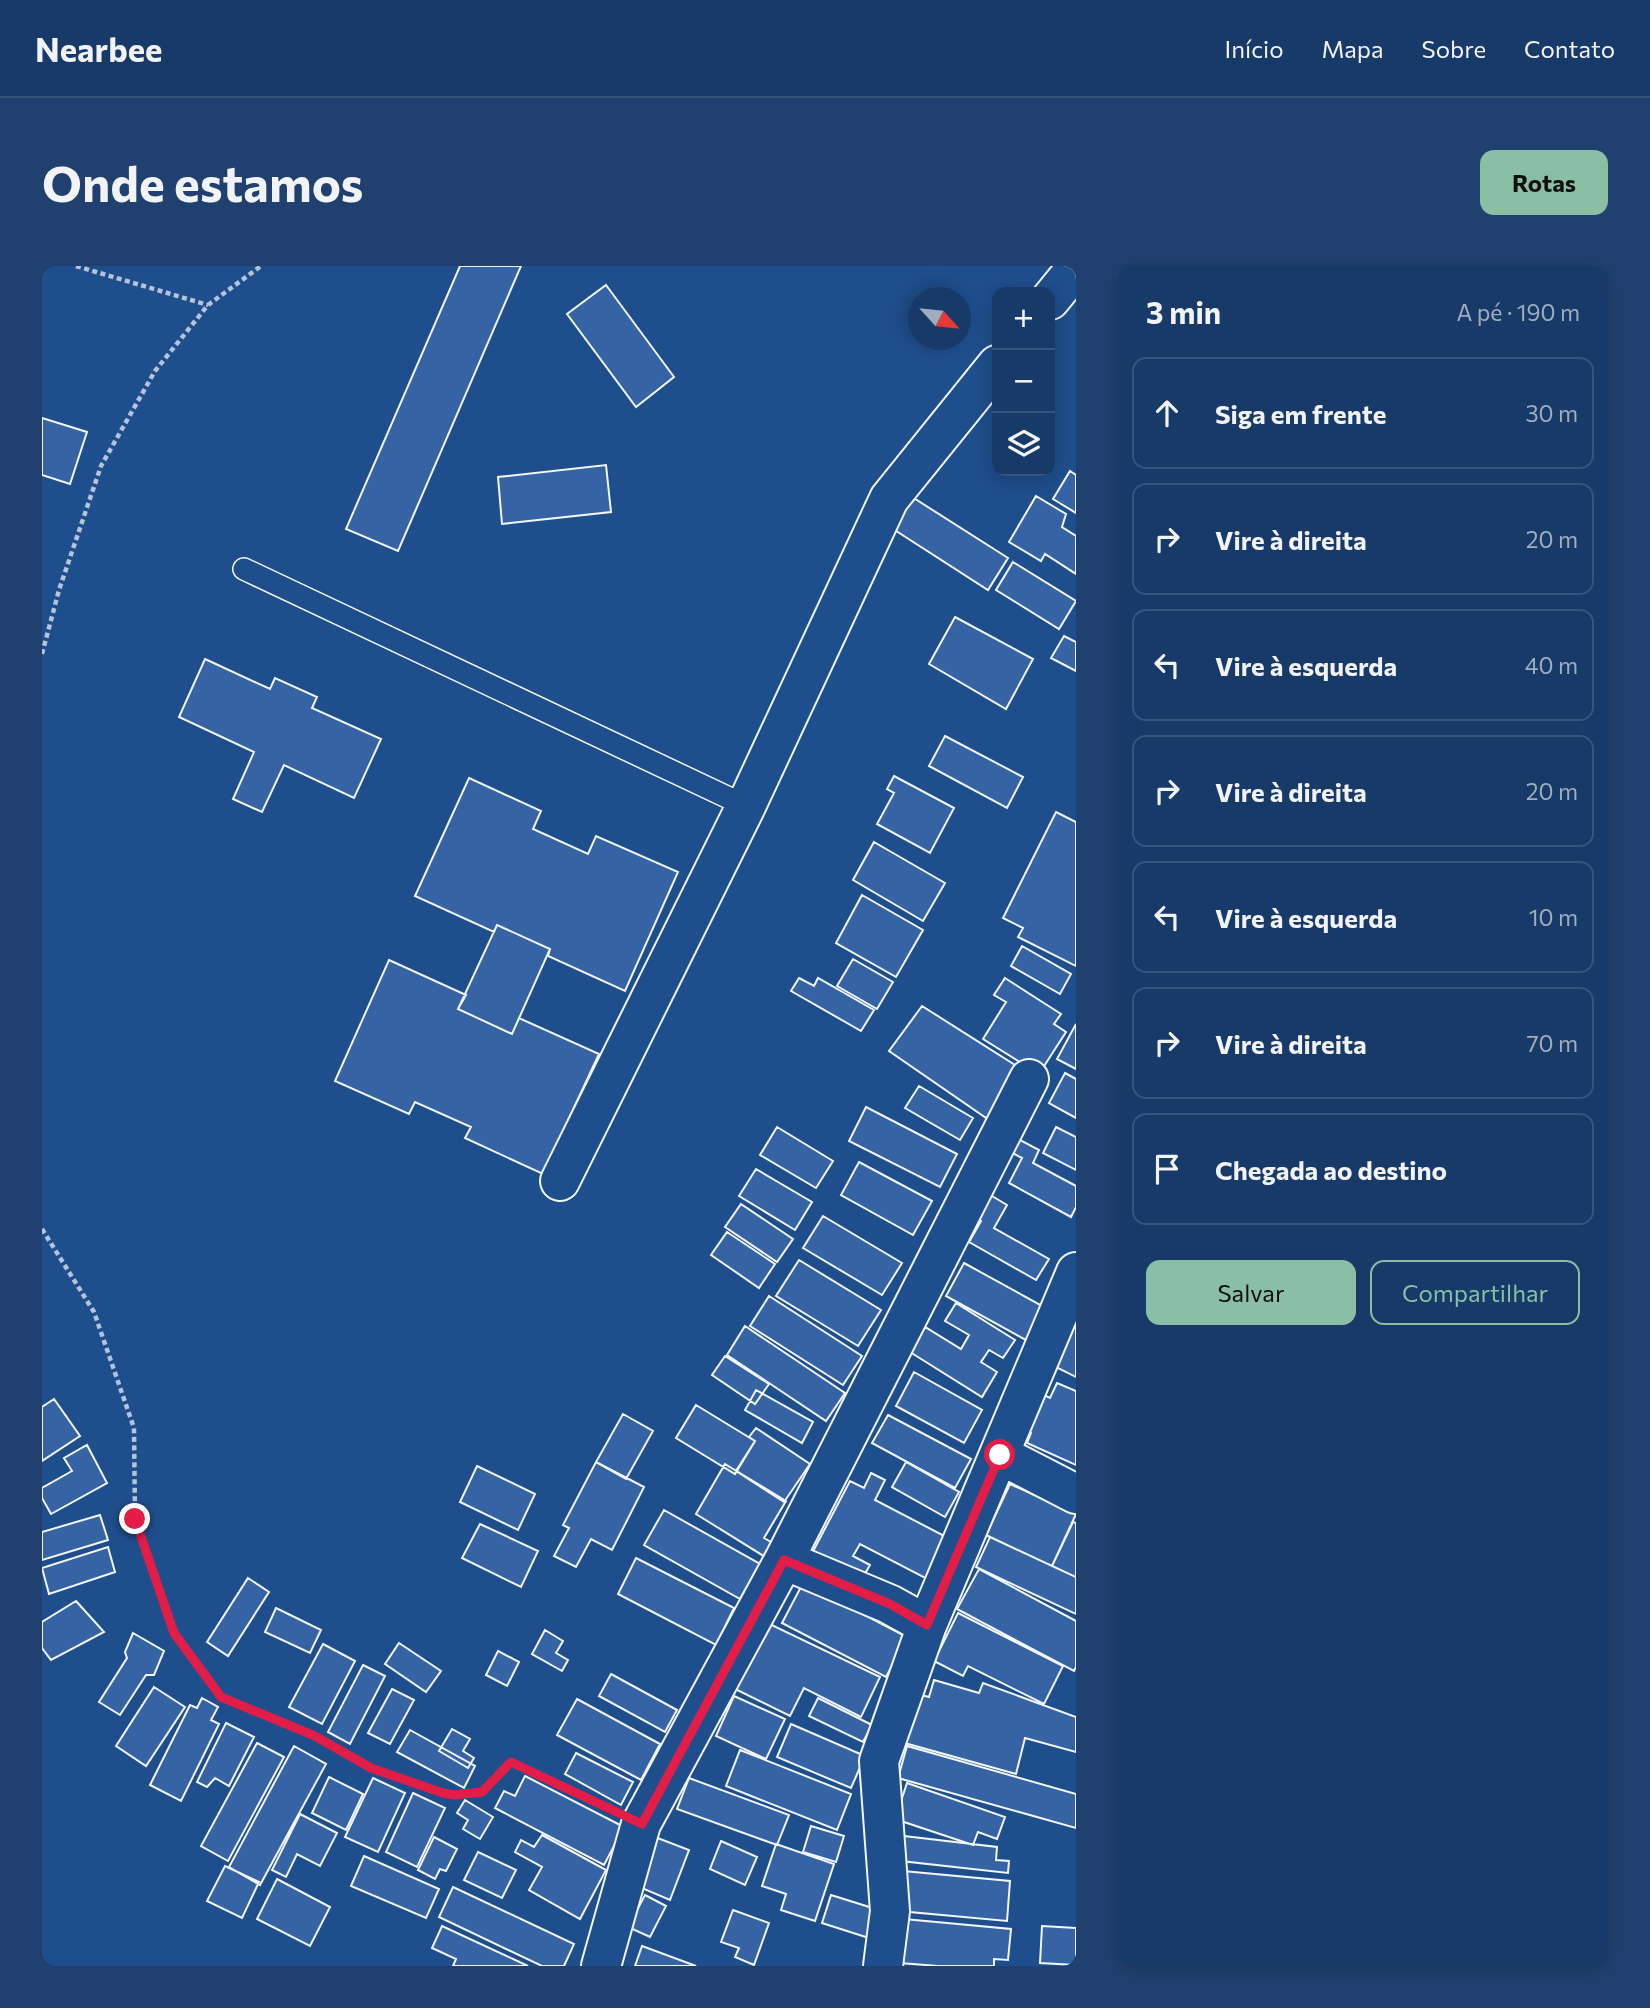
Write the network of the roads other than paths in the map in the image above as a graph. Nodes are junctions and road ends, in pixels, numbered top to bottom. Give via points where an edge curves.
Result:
1 (1076, 268) edge
2 (1055, 294) edge
3 (992, 371) edge
4 (244, 569) dead end
5 (746, 806) junction
6 (1029, 1079) dead end
7 (560, 1181) dead end
8 (1076, 1272) edge
9 (1000, 1455) junction
10 (1076, 1494) edge
11 (784, 1560) junction
12 (927, 1625) junction
13 (601, 1966) edge
14 (883, 1966) edge

1 - 2 street
3 - 5 street via 889,499
4 - 5 lane
5 - 7 street
6 - 11 street
8 - 9 street
9 - 10 street
9 - 12 street
11 - 12 street via 890,1604
11 - 13 street via 642,1824
12 - 14 street via 879,1761 890,1911

